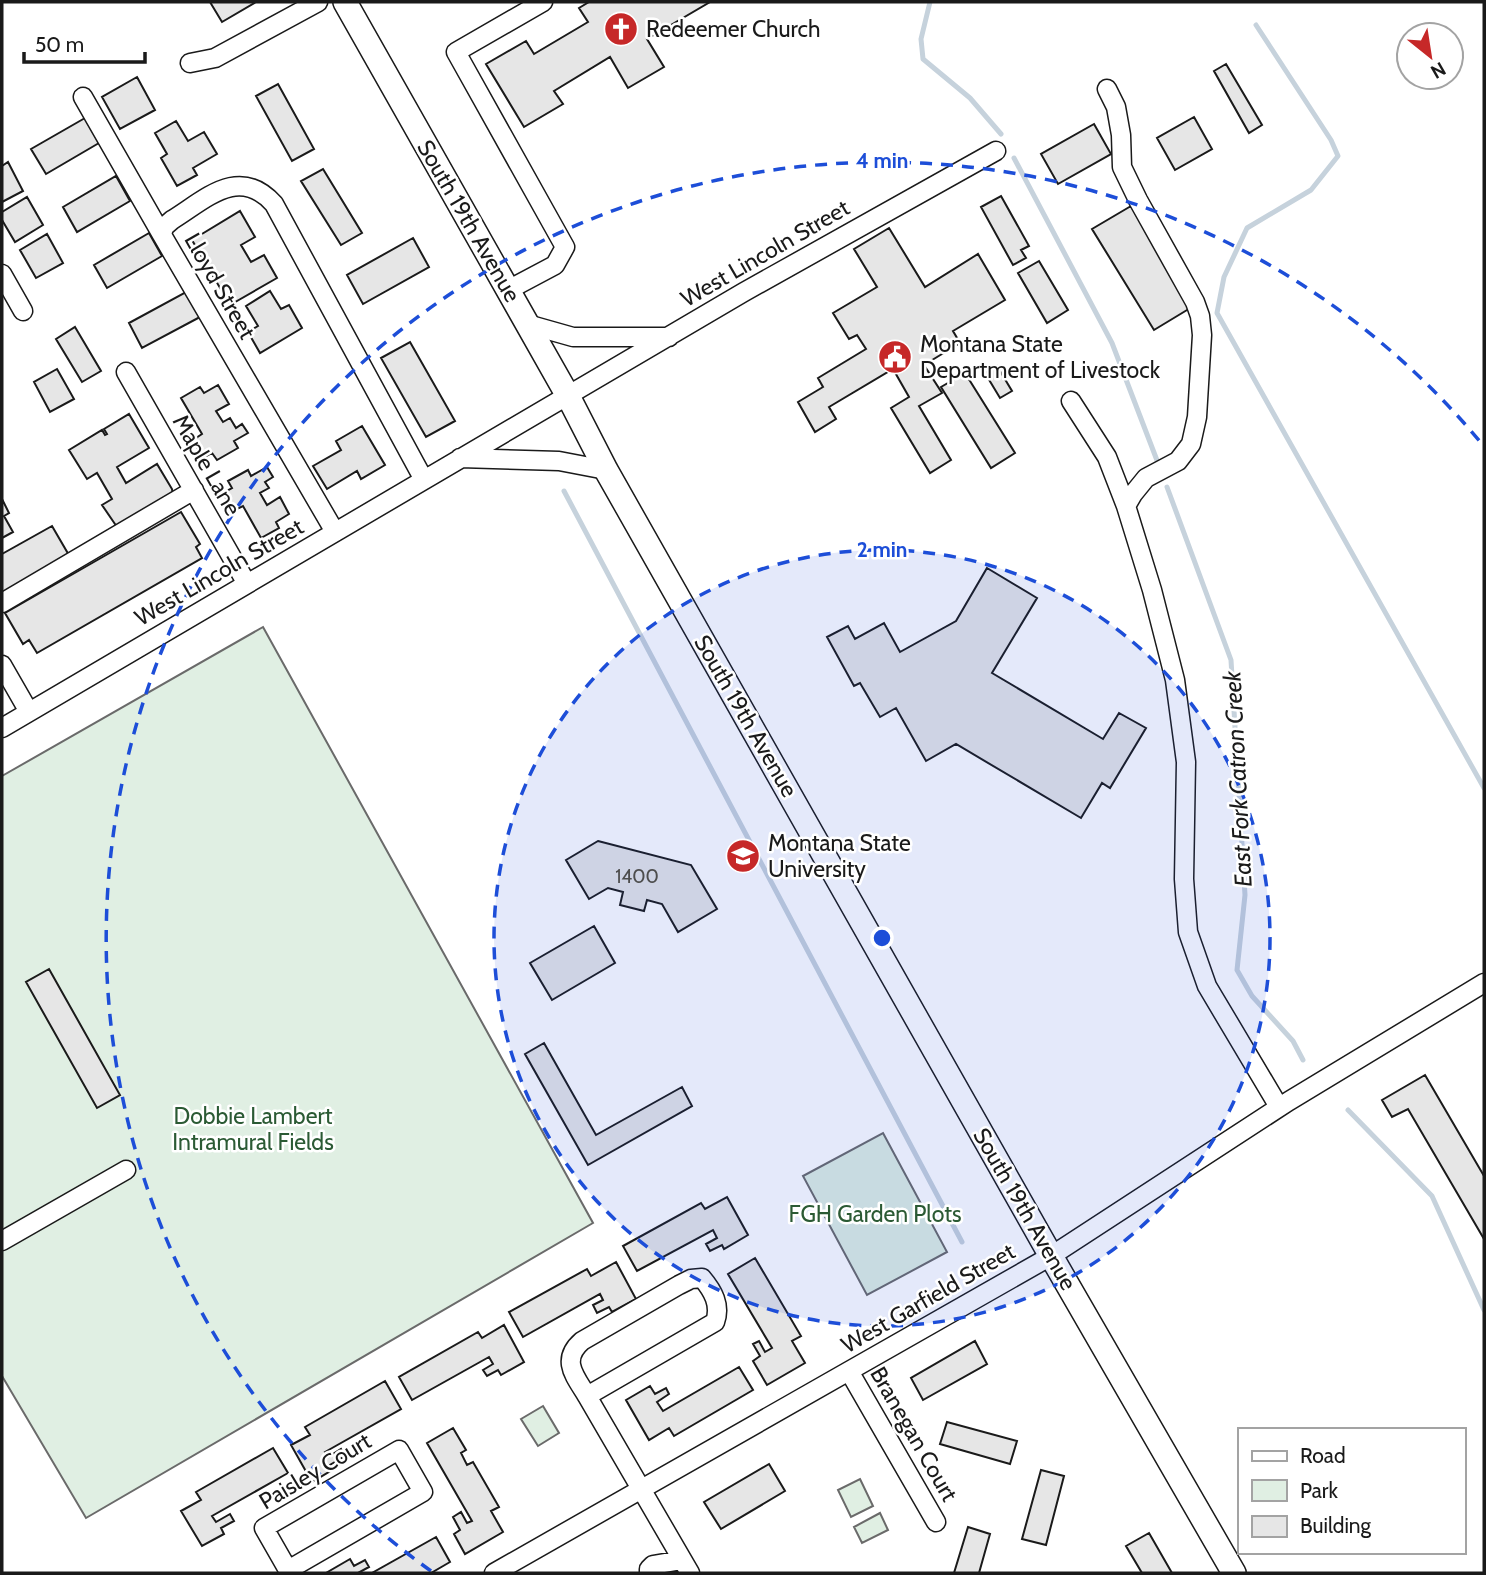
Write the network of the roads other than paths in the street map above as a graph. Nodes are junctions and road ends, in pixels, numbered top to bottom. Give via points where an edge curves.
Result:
1 (318, 2) edge
2 (345, 2) edge
3 (543, 2) edge
4 (190, 63) dead end
5 (1107, 89) dead end
6 (83, 97) dead end
7 (996, 151) dead end
8 (162, 235) junction
9 (2, 274) edge
10 (508, 290) junction
11 (23, 311) dead end
12 (527, 324) junction
13 (669, 337) junction
14 (125, 372) dead end
15 (568, 396) junction
16 (1071, 401) dead end
17 (1107, 457) junction
18 (460, 458) junction
19 (606, 470) junction
20 (1146, 478) junction
21 (424, 480) junction
22 (194, 491) junction
23 (1126, 506) junction
24 (335, 532) junction
25 (247, 584) junction
26 (2, 603) edge
27 (2, 665) edge
28 (29, 712) junction
29 (2, 728) edge
30 (1484, 983) edge
31 (1279, 1107) junction
32 (126, 1170) dead end
33 (2, 1241) edge
34 (1051, 1256) junction
35 (849, 1371) junction
36 (587, 1396) junction
37 (642, 1489) junction
38 (936, 1522) dead end
39 (686, 1567) edge
40 (289, 1572) edge
41 (494, 1573) edge
42 (649, 1573) edge
43 (1234, 1573) edge

1 - 4 street via 215,58
2 - 10 main road, South 19th Avenue
3 - 10 street via 456,52 565,247 555,265
5 - 20 street via 1120,125 1122,167 1200,316 1202,335 1191,443 1178,461
6 - 8 street
7 - 13 street, West Lincoln Street
8 - 21 street, Lloyd Street via 172,220 223,188 236,185 265,193
8 - 24 street, Lloyd Street
9 - 11 street
10 - 12 main road, South 19th Avenue
12 - 13 street, West Lincoln Street via 573,337
12 - 15 main road, South 19th Avenue
13 - 15 street, West Lincoln Street
14 - 22 street, Maple Lane
15 - 18 street, West Lincoln Street
15 - 19 main road, South 19th Avenue
16 - 17 street
17 - 20 street via 1126,474
17 - 23 street
18 - 19 street via 559,461
18 - 21 street, West Lincoln Street
19 - 34 main road, South 19th Avenue
20 - 23 street
21 - 24 street, West Lincoln Street
22 - 25 street, Maple Lane
22 - 26 street
23 - 31 street via 1165,637 1182,721 1188,932 1208,986
24 - 25 street, West Lincoln Street
25 - 28 street, West Lincoln Street
27 - 28 street
28 - 29 street, West Lincoln Street
30 - 31 street, West Garfield Street
31 - 34 street, West Garfield Street
32 - 33 street
34 - 35 street, West Garfield Street
34 - 43 main road, South 19th Avenue
35 - 37 street, West Garfield Street
35 - 38 street, Branegan Court
36 - 36 street via 573,1373 573,1349 679,1285 702,1278 719,1313 715,1322
36 - 37 street
37 - 39 street
37 - 41 street, West Garfield Street
39 - 42 street via 653,1564
40 - 40 street, Paisley Court via 264,1528 399,1450 423,1492

